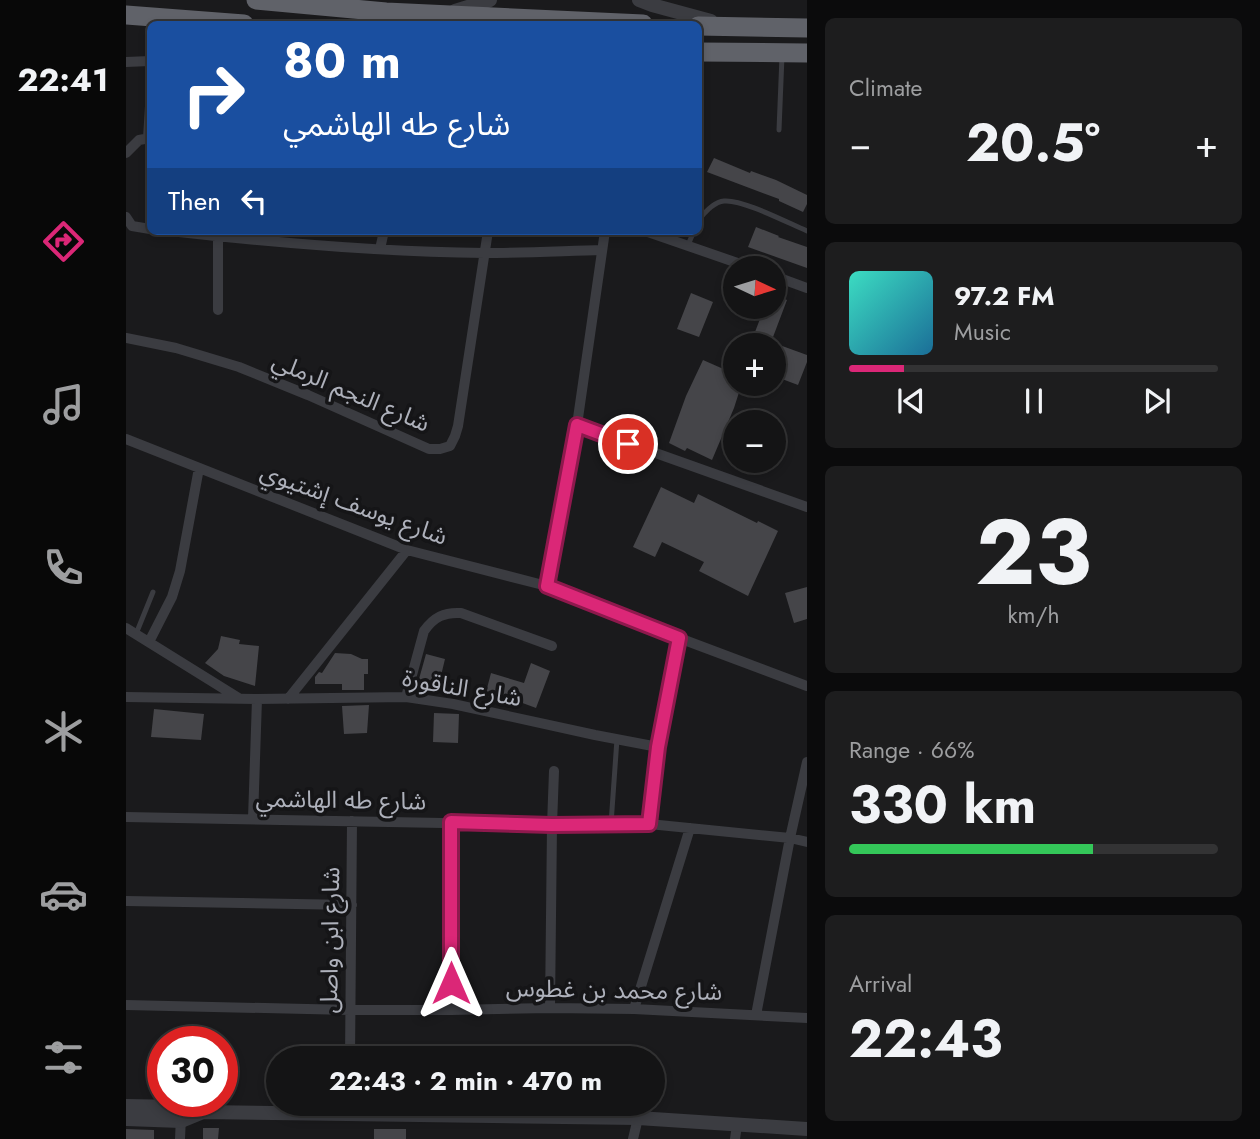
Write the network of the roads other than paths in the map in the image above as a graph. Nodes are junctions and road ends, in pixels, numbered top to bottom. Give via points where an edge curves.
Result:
1 (256, 0) edge
2 (490, 0) edge
3 (639, 0) edge
4 (126, 15) edge
5 (441, 16) junction
6 (171, 21) edge
7 (567, 21) edge
8 (702, 26) edge
9 (733, 27) junction
10 (807, 28) edge
11 (702, 52) edge
12 (782, 53) junction
13 (807, 53) edge
14 (147, 61) edge
15 (126, 62) edge
16 (779, 130) dead end
17 (147, 139) edge
18 (126, 153) edge
19 (702, 216) edge
20 (126, 217) edge
21 (147, 228) edge
22 (807, 231) edge
23 (208, 235) edge
24 (383, 235) edge
25 (487, 235) edge
26 (604, 235) edge
27 (657, 235) edge
28 (692, 235) edge
29 (218, 236) junction
30 (277, 237) edge
31 (688, 245) junction
32 (380, 250) junction
33 (602, 250) junction
34 (485, 253) junction
35 (723, 258) edge
36 (786, 280) edge
37 (807, 288) edge
38 (218, 310) dead end
39 (126, 338) edge
40 (577, 425) junction
41 (126, 439) edge
42 (199, 468) junction
43 (807, 508) edge
44 (407, 550) junction
45 (547, 586) junction
46 (153, 592) dead end
47 (131, 631) edge
48 (679, 638) junction
49 (149, 642) junction
50 (552, 646) dead end
51 (807, 686) edge
52 (126, 697) edge
53 (406, 697) junction
54 (239, 699) junction
55 (257, 699) junction
56 (288, 699) junction
57 (617, 739) junction
58 (658, 747) junction
59 (807, 762) edge
60 (554, 771) dead end
61 (126, 817) edge
62 (253, 819) junction
63 (352, 821) junction
64 (451, 822) junction
65 (611, 824) junction
66 (649, 824) junction
67 (552, 825) junction
68 (690, 828) junction
69 (790, 838) junction
70 (807, 842) edge
71 (126, 901) edge
72 (352, 905) junction
73 (126, 1005) edge
74 (550, 1008) junction
75 (634, 1009) junction
76 (350, 1010) junction
77 (451, 1010) junction
78 (756, 1014) junction
79 (807, 1018) edge
80 (350, 1046) edge
81 (126, 1105) edge
82 (147, 1108) edge
83 (266, 1111) edge
84 (238, 1112) edge
85 (566, 1116) edge
86 (148, 1117) edge
87 (181, 1117) edge
88 (638, 1118) junction
89 (126, 1119) edge
90 (807, 1129) edge
91 (736, 1132) edge
92 (180, 1139) edge
93 (633, 1139) edge

1 - 5 highway
2 - 5 street
3 - 9 street
4 - 6 highway
5 - 7 highway
8 - 9 highway
9 - 10 highway
11 - 12 highway
12 - 13 highway
12 - 16 lane
14 - 15 street
17 - 18 street via 134,143
19 - 22 lane via 715,204 736,202
20 - 21 street via 132,226
23 - 29 street
24 - 32 street
25 - 34 street
26 - 33 street
27 - 31 street
28 - 31 lane
29 - 30 street
29 - 38 street
30 - 32 street
31 - 35 street
32 - 34 street
33 - 34 street
33 - 40 street
34 - 39 street, شارع النجم الرملي via 458,426 450,446 440,449 429,449 239,367
36 - 37 street
40 - 43 street
40 - 45 street
41 - 42 street, شارع يوسف إشتيوي
42 - 44 street, شارع يوسف إشتيوي
42 - 49 street via 180,572
44 - 45 street, شارع يوسف إشتيوي
44 - 56 street
45 - 48 street, شارع يوسف إشتيوي
46 - 47 lane
47 - 49 street
48 - 51 street, شارع يوسف إشتيوي
48 - 58 street
49 - 54 street
50 - 53 street via 461,613 440,615 424,631
52 - 54 street, شارع الناقورة
53 - 56 street, شارع الناقورة
53 - 57 street, شارع الناقورة
54 - 55 street, شارع الناقورة
55 - 56 street, شارع الناقورة
55 - 62 street
57 - 58 street, شارع الناقورة
57 - 65 lane
58 - 66 street
59 - 69 street
60 - 67 street
61 - 62 street, شارع طه الهاشمي
62 - 63 street, شارع طه الهاشمي
63 - 64 street, شارع طه الهاشمي
63 - 72 street, شارع ابن واصل
64 - 67 street, شارع طه الهاشمي
64 - 77 street
65 - 66 street, شارع طه الهاشمي
65 - 67 street, شارع طه الهاشمي
66 - 68 street, شارع طه الهاشمي
67 - 74 street
68 - 69 street, شارع طه الهاشمي
68 - 75 street
69 - 70 street, شارع طه الهاشمي
69 - 78 street
71 - 72 street
72 - 76 street, شارع ابن واصل
73 - 76 street, شارع محمد بن غطوس
74 - 75 street, شارع محمد بن غطوس
74 - 77 street, شارع محمد بن غطوس
75 - 78 street, شارع محمد بن غطوس
76 - 77 street, شارع محمد بن غطوس
76 - 80 street, شارع ابن واصل
78 - 79 street, شارع محمد بن غطوس
81 - 82 street
83 - 84 street
85 - 88 street
86 - 89 street
87 - 92 street
88 - 91 street
88 - 93 street
90 - 91 street

